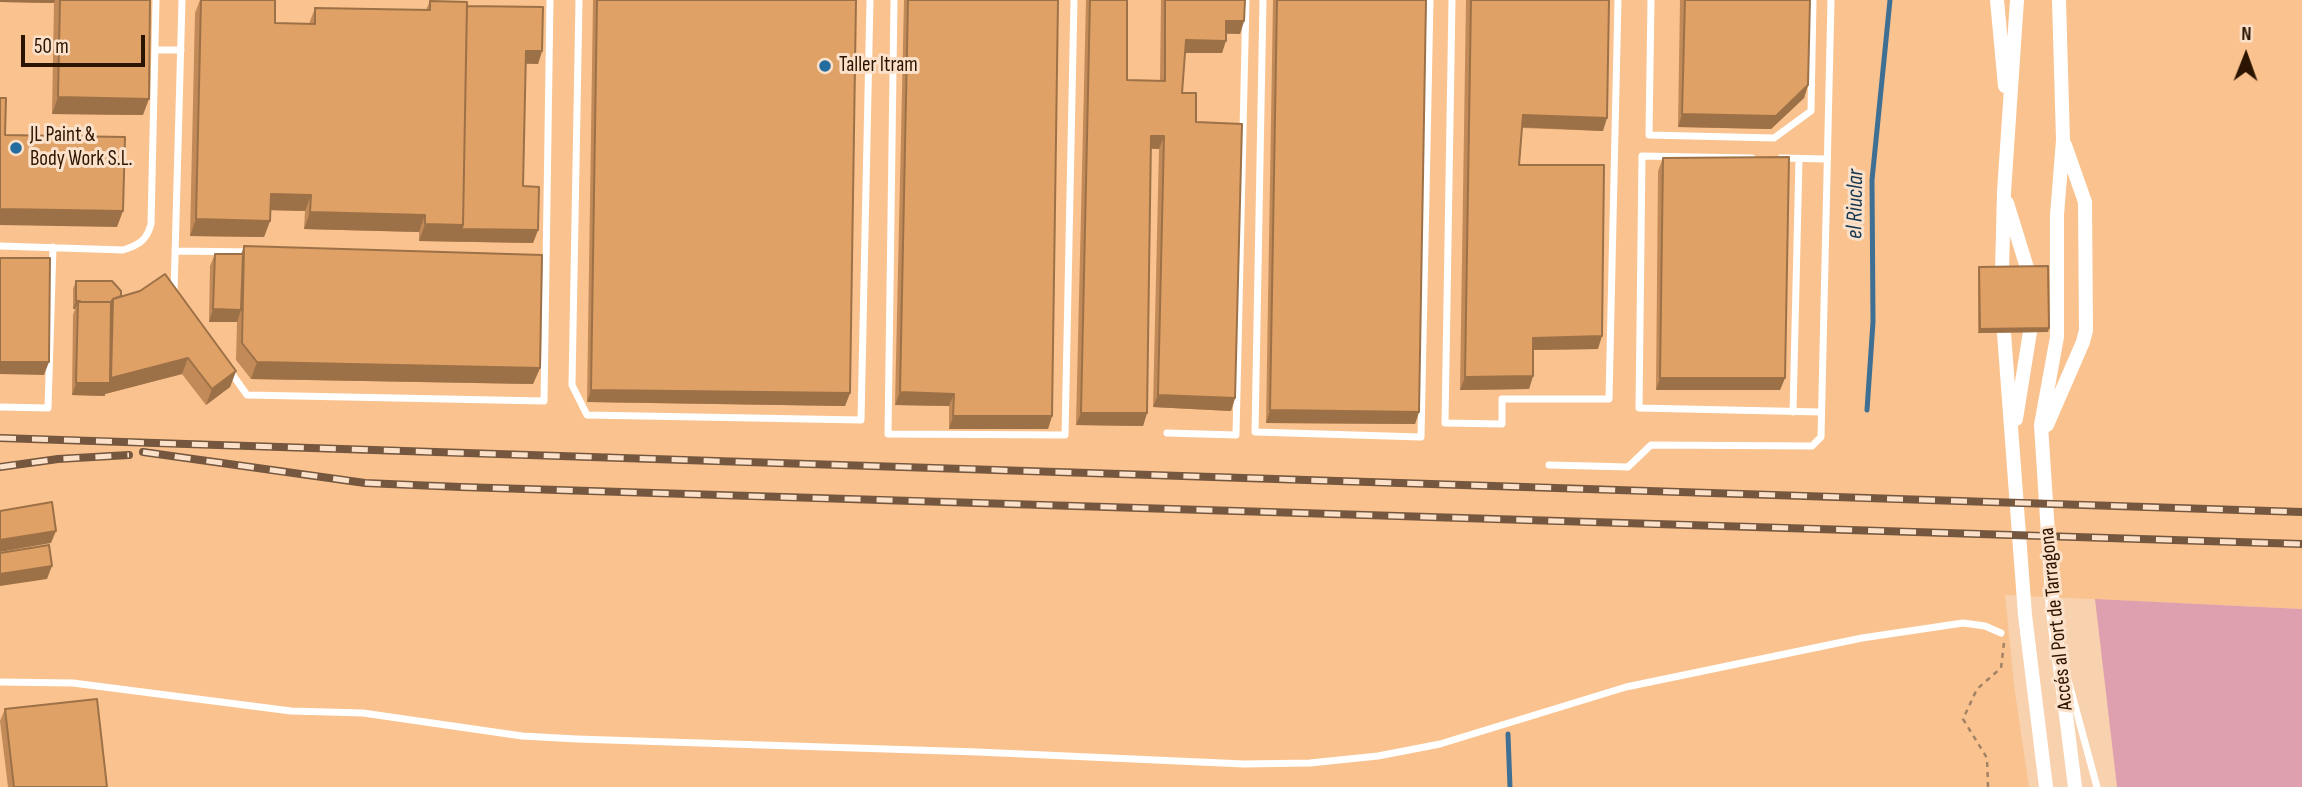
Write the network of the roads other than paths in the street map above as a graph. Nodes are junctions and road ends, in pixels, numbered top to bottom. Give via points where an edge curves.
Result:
1 (156, 0) edge
2 (183, 0) edge
3 (550, 0) edge
4 (579, 0) edge
5 (870, 0) edge
6 (894, 0) edge
7 (1074, 0) edge
8 (1246, 0) edge
9 (1263, 0) edge
10 (1430, 0) edge
11 (1452, 0) edge
12 (1618, 0) edge
13 (1651, 0) edge
14 (1813, 0) edge
15 (1831, 0) edge
16 (1997, 0) edge
17 (2017, 0) edge
18 (2059, 0) edge
19 (155, 50) junction
20 (181, 50) junction
21 (2009, 118) junction
22 (2063, 140) junction
23 (1760, 158) edge
24 (1773, 158) edge
25 (1799, 159) junction
26 (1826, 159) junction
27 (2004, 192) junction
28 (0, 246) edge
29 (53, 247) junction
30 (176, 251) junction
31 (258, 252) edge
32 (533, 257) edge
33 (546, 258) junction
34 (2002, 271) edge
35 (2028, 271) edge
36 (182, 305) edge
37 (2030, 332) edge
38 (2004, 333) edge
39 (223, 362) edge
40 (0, 407) edge
41 (1793, 412) junction
42 (1821, 412) junction
43 (1167, 433) dead end
44 (2042, 450) junction
45 (2013, 452) junction
46 (1549, 465) dead end
47 (2001, 633) road end
48 (2055, 635) junction
49 (0, 682) edge
50 (2046, 787) edge
51 (2075, 787) edge
52 (2097, 787) edge

1 - 19 lane
2 - 20 lane
3 - 33 lane
4 - 5 lane via 572,385 587,415 861,420
6 - 7 lane via 888,434 1052,435 1065,435
8 - 43 lane via 1236,435
9 - 10 lane via 1255,432 1421,437
11 - 12 lane via 1445,423 1502,424 1502,399 1609,399
13 - 14 lane via 1649,135 1774,138 1811,110
15 - 26 lane
16 - 21 street
17 - 21 street
18 - 22 street, Accés al Port de Tarragona
19 - 20 lane
19 - 29 lane via 148,236 123,250
20 - 30 lane
21 - 27 street
22 - 44 street, Accés al Port de Tarragona via 2056,215 2057,337 2041,425
22 - 44 street, Accés al Port de Tarragona via 2085,202 2086,330 2045,429
23 - 41 lane via 1642,156 1639,408
24 - 25 lane
25 - 26 lane
25 - 41 lane
26 - 42 lane
27 - 34 street
27 - 35 street
28 - 29 lane
29 - 40 lane via 48,408
30 - 31 lane
30 - 36 lane via 174,294
32 - 33 lane
33 - 39 lane via 544,401 247,395
37 - 45 street, Accés al Port de Tarragona
38 - 45 street, Accés al Port de Tarragona
41 - 42 lane
42 - 46 lane via 1821,437 1812,446 1651,445 1628,467
44 - 48 street, Accés al Port de Tarragona
45 - 50 street, Accés al Port de Tarragona via 2025,615
47 - 49 lane via 1964,623 1862,638 1626,687 1440,744 1297,764 522,736 363,713 291,711 74,683
48 - 51 street, Accés al Port de Tarragona
48 - 52 lane

